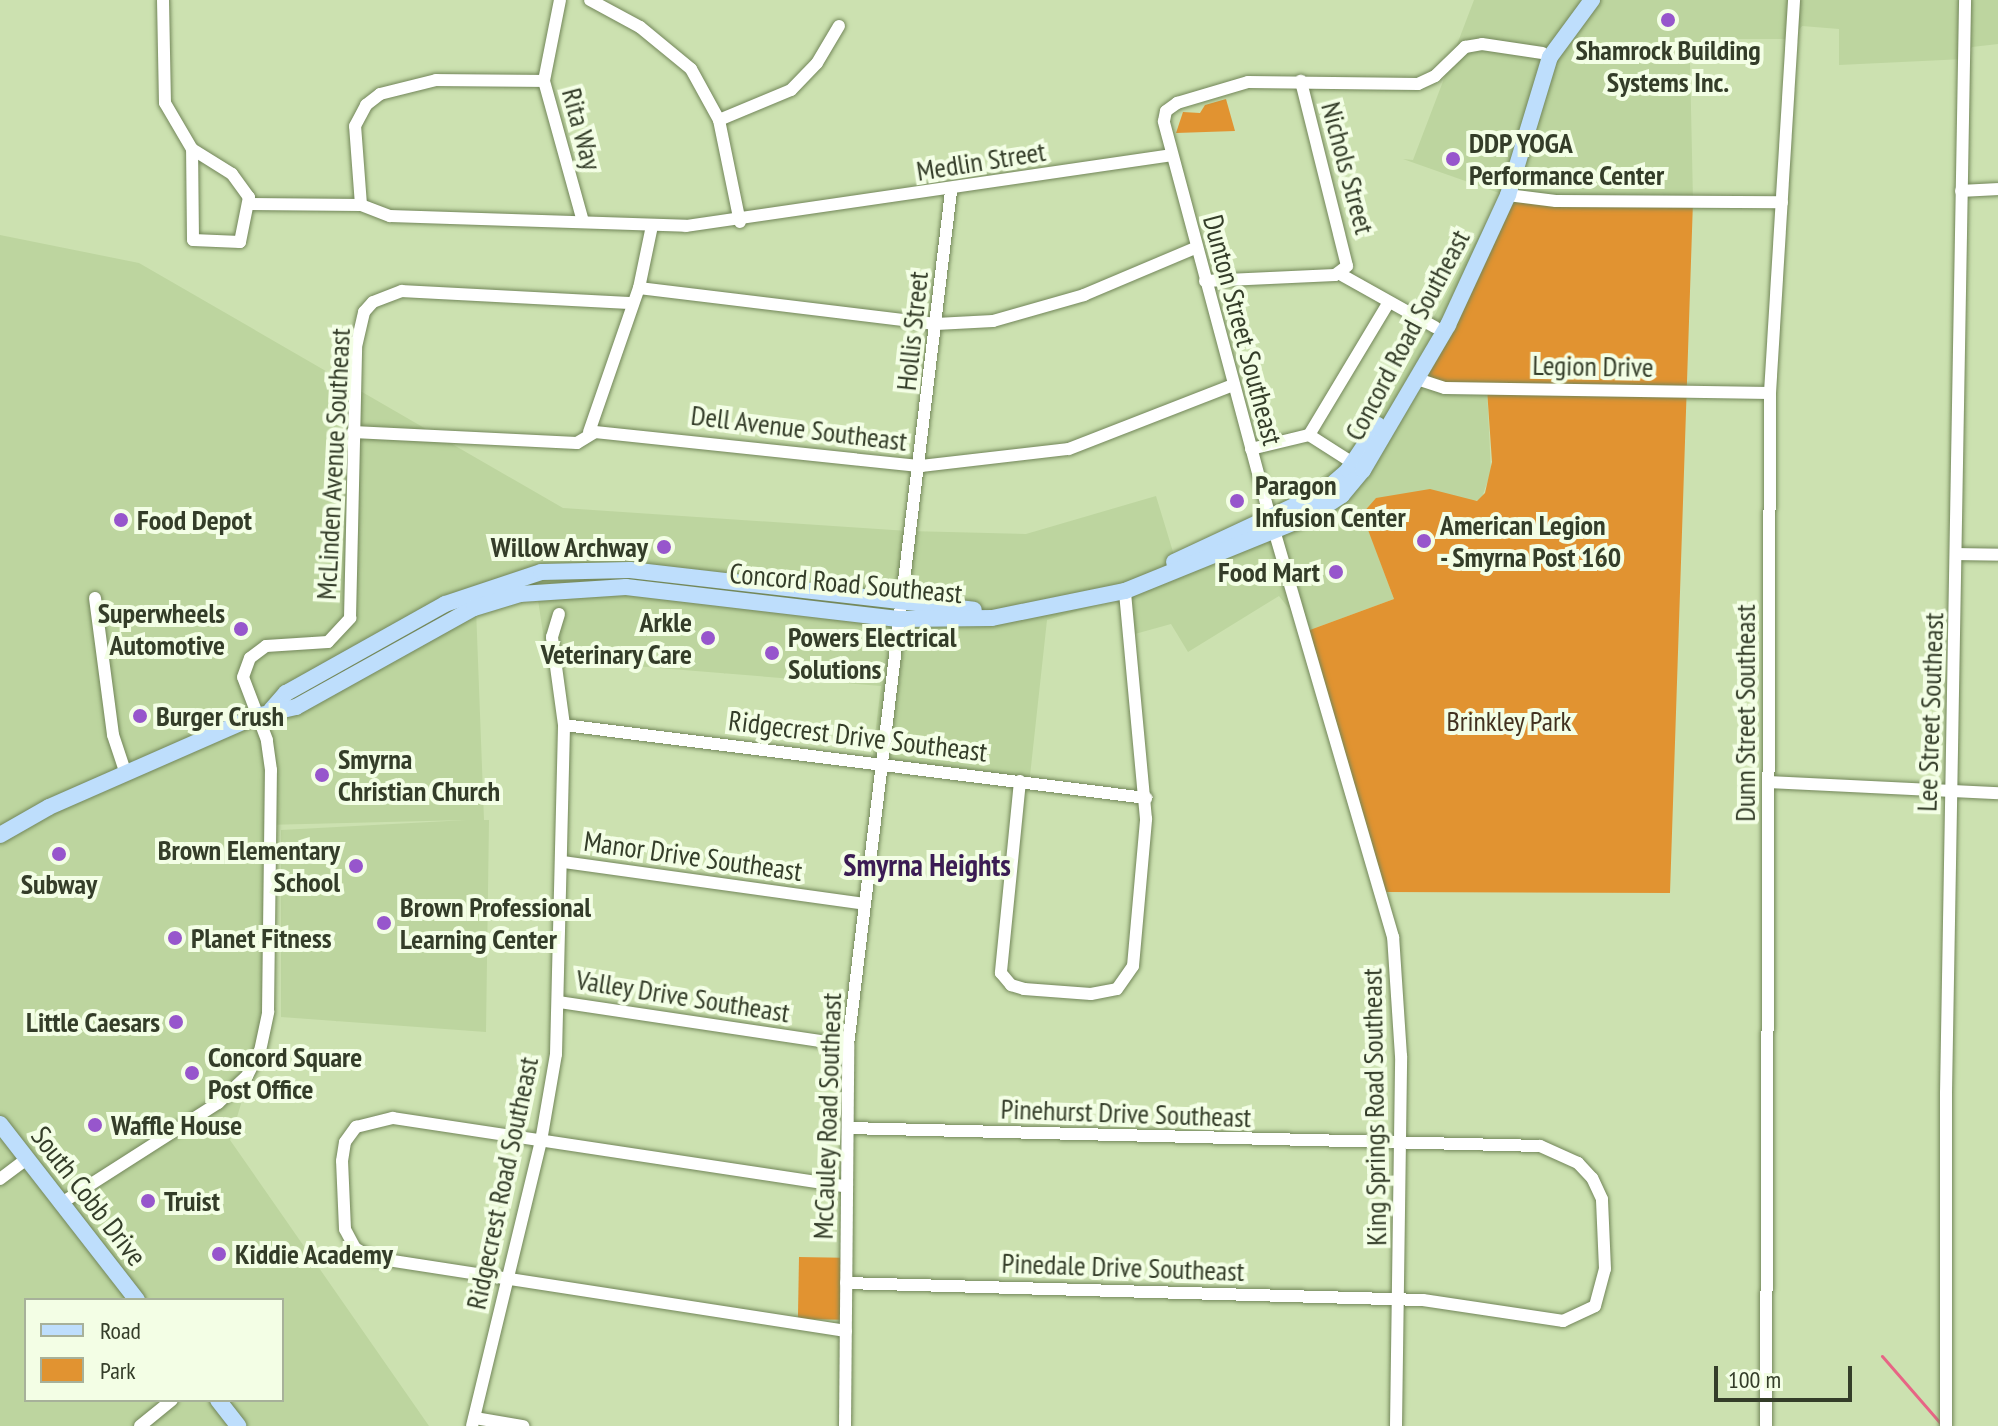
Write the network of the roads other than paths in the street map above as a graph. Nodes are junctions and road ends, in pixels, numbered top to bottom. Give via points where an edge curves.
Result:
1 (163, 0) edge
2 (560, 0) edge
3 (590, 0) edge
4 (1578, 0) edge
5 (1592, 0) edge
6 (1794, 0) edge
7 (1965, 0) edge
8 (839, 26) dead end
9 (1542, 53) junction
10 (544, 81) junction
11 (1301, 81) junction
12 (719, 120) junction
13 (192, 149) junction
14 (1170, 155) junction
15 (1998, 189) edge
16 (951, 191) junction
17 (1961, 191) junction
18 (1508, 195) junction
19 (1782, 202) junction
20 (250, 204) junction
21 (361, 205) junction
22 (583, 222) junction
23 (740, 222) junction
24 (652, 226) junction
25 (1195, 248) junction
26 (1340, 274) junction
27 (1205, 281) junction
28 (639, 288) junction
29 (1389, 302) junction
30 (633, 303) junction
31 (936, 324) junction
32 (1435, 327) junction
33 (1417, 379) junction
34 (1233, 385) junction
35 (1770, 393) junction
36 (353, 432) junction
37 (589, 432) junction
38 (1309, 435) junction
39 (1251, 449) junction
40 (1353, 463) junction
41 (921, 466) junction
42 (1274, 524) junction
43 (1959, 554) junction
44 (1998, 555) edge
45 (1125, 591) junction
46 (95, 598) dead end
47 (898, 610) junction
48 (559, 614) dead end
49 (263, 713) junction
50 (564, 725) junction
51 (881, 762) junction
52 (126, 774) junction
53 (1020, 781) junction
54 (1769, 782) junction
55 (1952, 787) junction
56 (1998, 793) edge
57 (1146, 798) junction
58 (0, 835) edge
59 (563, 862) junction
60 (864, 904) junction
61 (559, 1002) junction
62 (848, 1045) junction
63 (0, 1124) edge
64 (848, 1128) junction
65 (541, 1141) junction
66 (1402, 1144) junction
67 (25, 1160) junction
68 (0, 1179) edge
69 (847, 1187) junction
70 (60, 1204) junction
71 (507, 1279) junction
72 (846, 1283) junction
73 (135, 1298) edge
74 (1398, 1299) junction
75 (846, 1331) junction
76 (170, 1402) edge
77 (220, 1402) edge
78 (473, 1422) edge
79 (140, 1426) edge
80 (238, 1426) edge
81 (523, 1426) edge
82 (845, 1426) edge
83 (1396, 1426) edge
84 (1766, 1426) edge
85 (1946, 1426) edge

1 - 13 street via 165,103
2 - 10 street, Rita Way
3 - 12 street via 672,51 691,69
4 - 9 main road, Concord Road Southeast
5 - 18 main road, Concord Road Southeast via 1550,57
6 - 19 street, Dunn Street Southeast
7 - 17 street, Lee Street Southeast
8 - 12 street via 817,63 791,90
9 - 11 street via 1465,47 1435,76 1418,84
9 - 32 main road, Concord Road Southeast via 1488,218
10 - 21 street via 436,80 380,94 366,105 355,126
10 - 22 street, Rita Way
11 - 14 street via 1238,84 1173,106 1164,121
11 - 26 street, Nichols Street via 1346,254 1347,266
12 - 23 street
13 - 20 street via 232,174
13 - 20 street via 193,240 240,242
14 - 16 street, Medlin Street
14 - 25 street, Dunton Street Southeast
15 - 17 street
16 - 23 street, Medlin Street
16 - 31 street, Hollis Street
17 - 43 street, Lee Street Southeast
18 - 19 street via 1556,201
18 - 33 main road, Concord Road Southeast via 1463,296
19 - 35 street, Dunn Street Southeast
20 - 21 street, Medlin Street
21 - 22 street, Medlin Street via 390,216
22 - 24 street, Medlin Street
23 - 24 street, Medlin Street
24 - 28 street
25 - 27 street, Dunton Street Southeast
25 - 31 street via 1084,295 993,321
26 - 27 street, Nichols Street
26 - 29 street
27 - 34 street, Dunton Street Southeast
28 - 30 street
28 - 31 street
29 - 32 street
29 - 38 street
30 - 36 street, McLinden Avenue Southeast via 402,291 386,296 373,302 359,327
30 - 37 street
31 - 41 street, Hollis Street
32 - 40 main road, Concord Road Southeast
33 - 35 street, Legion Drive via 1445,388
33 - 42 main road, Concord Road Southeast via 1353,483 1326,507
34 - 39 street, Dunton Street Southeast
34 - 41 street, Dell Avenue Southeast via 1069,449
35 - 54 street, Dunn Street Southeast
36 - 37 street, Dell Avenue Southeast via 577,443
36 - 49 street, McLinden Avenue Southeast via 350,618 328,642 266,646 250,658 243,685
37 - 41 street, Dell Avenue Southeast
38 - 39 street
38 - 40 street, Concord Road Southeast
39 - 42 street, Dunton Street Southeast
40 - 42 main road, Concord Road Southeast via 1322,493
41 - 47 street, Hollis Street
42 - 45 main road, Concord Road Southeast
42 - 47 main road, Concord Road Southeast via 1065,598 974,610
42 - 66 street, King Springs Road Southeast via 1389,914 1400,1007
43 - 44 street
43 - 55 street, Lee Street Southeast
45 - 47 main road, Concord Road Southeast via 1019,615
45 - 57 street
46 - 52 street via 111,724
47 - 49 main road, Concord Road Southeast via 630,570 541,572 445,604 286,693
47 - 51 street, McCauley Road Southeast
48 - 50 street, Ridgecrest Road Southeast via 552,637
49 - 52 main road, Concord Road Southeast
49 - 70 street, McLinden Avenue Southeast via 271,770 268,1012 260,1051 247,1076 218,1103
50 - 51 street, Ridgecrest Drive Southeast
50 - 59 street, Ridgecrest Road Southeast
51 - 53 street, Ridgecrest Drive Southeast
51 - 60 street, McCauley Road Southeast
52 - 58 main road, Concord Road Southeast
53 - 57 street, Ridgecrest Drive Southeast
53 - 57 street via 999,964 1004,980 1024,989 1106,992 1132,974
54 - 55 street
54 - 84 street, Dunn Street Southeast
55 - 56 street
55 - 85 street, Lee Street Southeast
59 - 60 street, Manor Drive Southeast
59 - 61 street, Ridgecrest Road Southeast
60 - 62 street, McCauley Road Southeast
61 - 62 street, Valley Drive Southeast
61 - 65 street, Ridgecrest Road Southeast via 554,1072
62 - 64 street, McCauley Road Southeast
63 - 67 main road, South Cobb Drive
64 - 66 street, Pinehurst Drive Southeast
64 - 69 street, McCauley Road Southeast
65 - 69 street
65 - 71 street, Ridgecrest Road Southeast
65 - 71 street via 382,1118 356,1127 343,1150 344,1221 355,1248 382,1260
66 - 74 street, King Springs Road Southeast
66 - 74 street, Pinehurst Drive Southeast via 1540,1146 1578,1163 1602,1199 1605,1269 1595,1306 1563,1321 1458,1302
67 - 68 street
67 - 70 main road, South Cobb Drive
69 - 72 street, McCauley Road Southeast
70 - 73 main road, South Cobb Drive
71 - 75 street
71 - 78 street, Ridgecrest Road Southeast
72 - 74 street, Pinedale Drive Southeast
72 - 75 street, McCauley Road Southeast
74 - 83 street, King Springs Road Southeast
75 - 82 street, McCauley Road Southeast
76 - 79 street
77 - 80 main road
78 - 81 street

